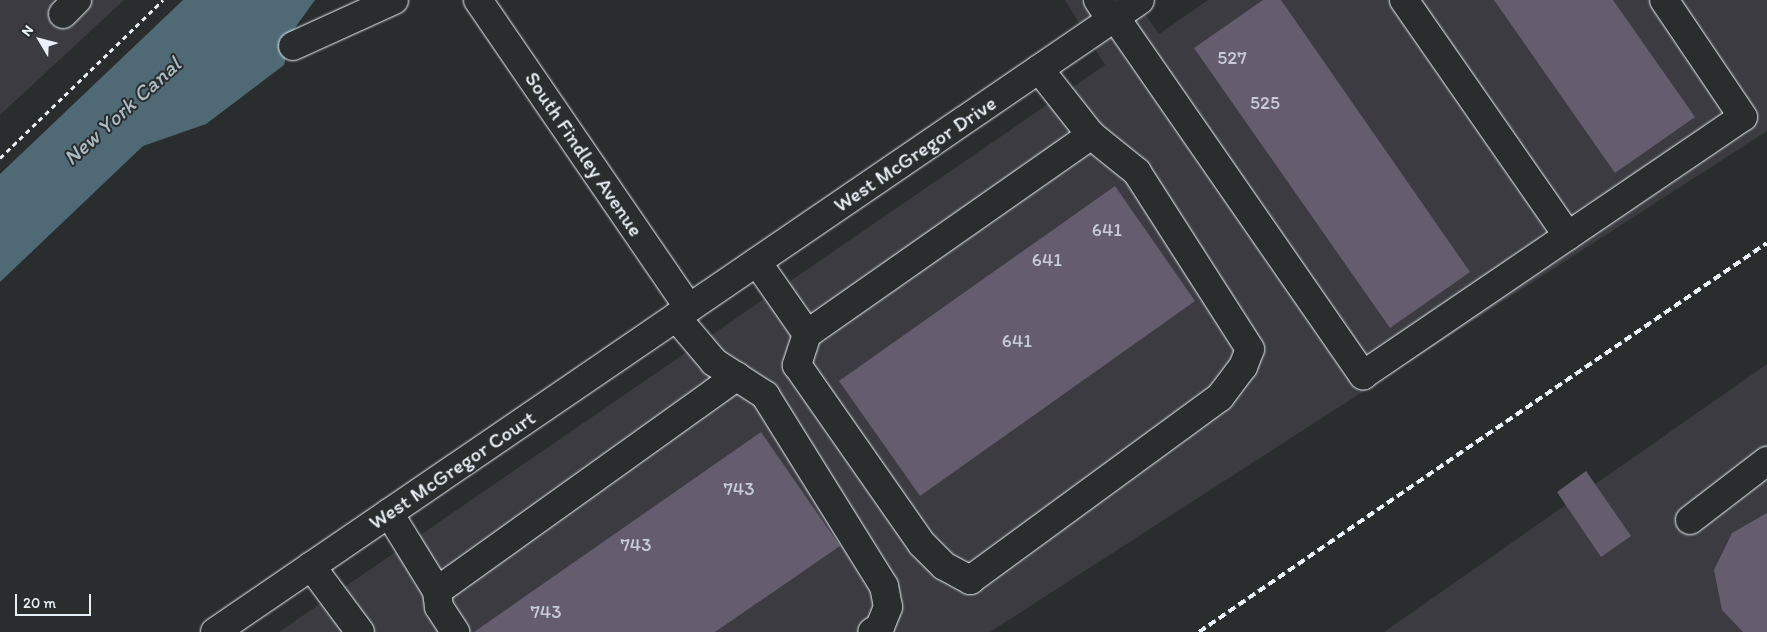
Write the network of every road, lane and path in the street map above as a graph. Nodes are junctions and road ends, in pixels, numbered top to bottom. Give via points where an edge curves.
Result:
1 (163, 0) edge
2 (394, 0) edge
3 (478, 0) edge
4 (1140, 0) edge
5 (1404, 0) edge
6 (1664, 0) edge
7 (1108, 12) edge
8 (293, 46) dead end
9 (1039, 69) junction
10 (1091, 135) junction
11 (0, 158) edge
12 (1568, 236) junction
13 (757, 262) junction
14 (683, 312) junction
15 (806, 334) junction
16 (737, 376) junction
17 (1767, 461) edge
18 (389, 513) junction
19 (1690, 520) dead end
20 (311, 566) junction
21 (437, 591) junction
22 (215, 632) edge
23 (360, 632) edge
24 (455, 632) edge
25 (872, 632) edge

1 - 11 path
2 - 8 street
3 - 14 street, South Findley Avenue
4 - 7 street, West McGregor Drive
5 - 12 street
6 - 12 street via 1743,117
7 - 9 street, West McGregor Drive
7 - 12 street via 1363,375
9 - 10 street
9 - 13 street, West McGregor Drive
10 - 15 street
10 - 15 street via 1137,172 1250,349 1243,367 1220,397 970,580 944,566 922,544 797,364
13 - 14 street, West McGregor Drive
13 - 15 street
14 - 16 street, South Findley Avenue via 714,362
14 - 18 street, West McGregor Court
16 - 21 street
16 - 25 street, South Findley Avenue via 765,395 884,586 888,607 880,627
17 - 19 street
18 - 20 street, West McGregor Court
18 - 21 street
20 - 22 street, West McGregor Court
20 - 23 street
21 - 24 street via 439,607

